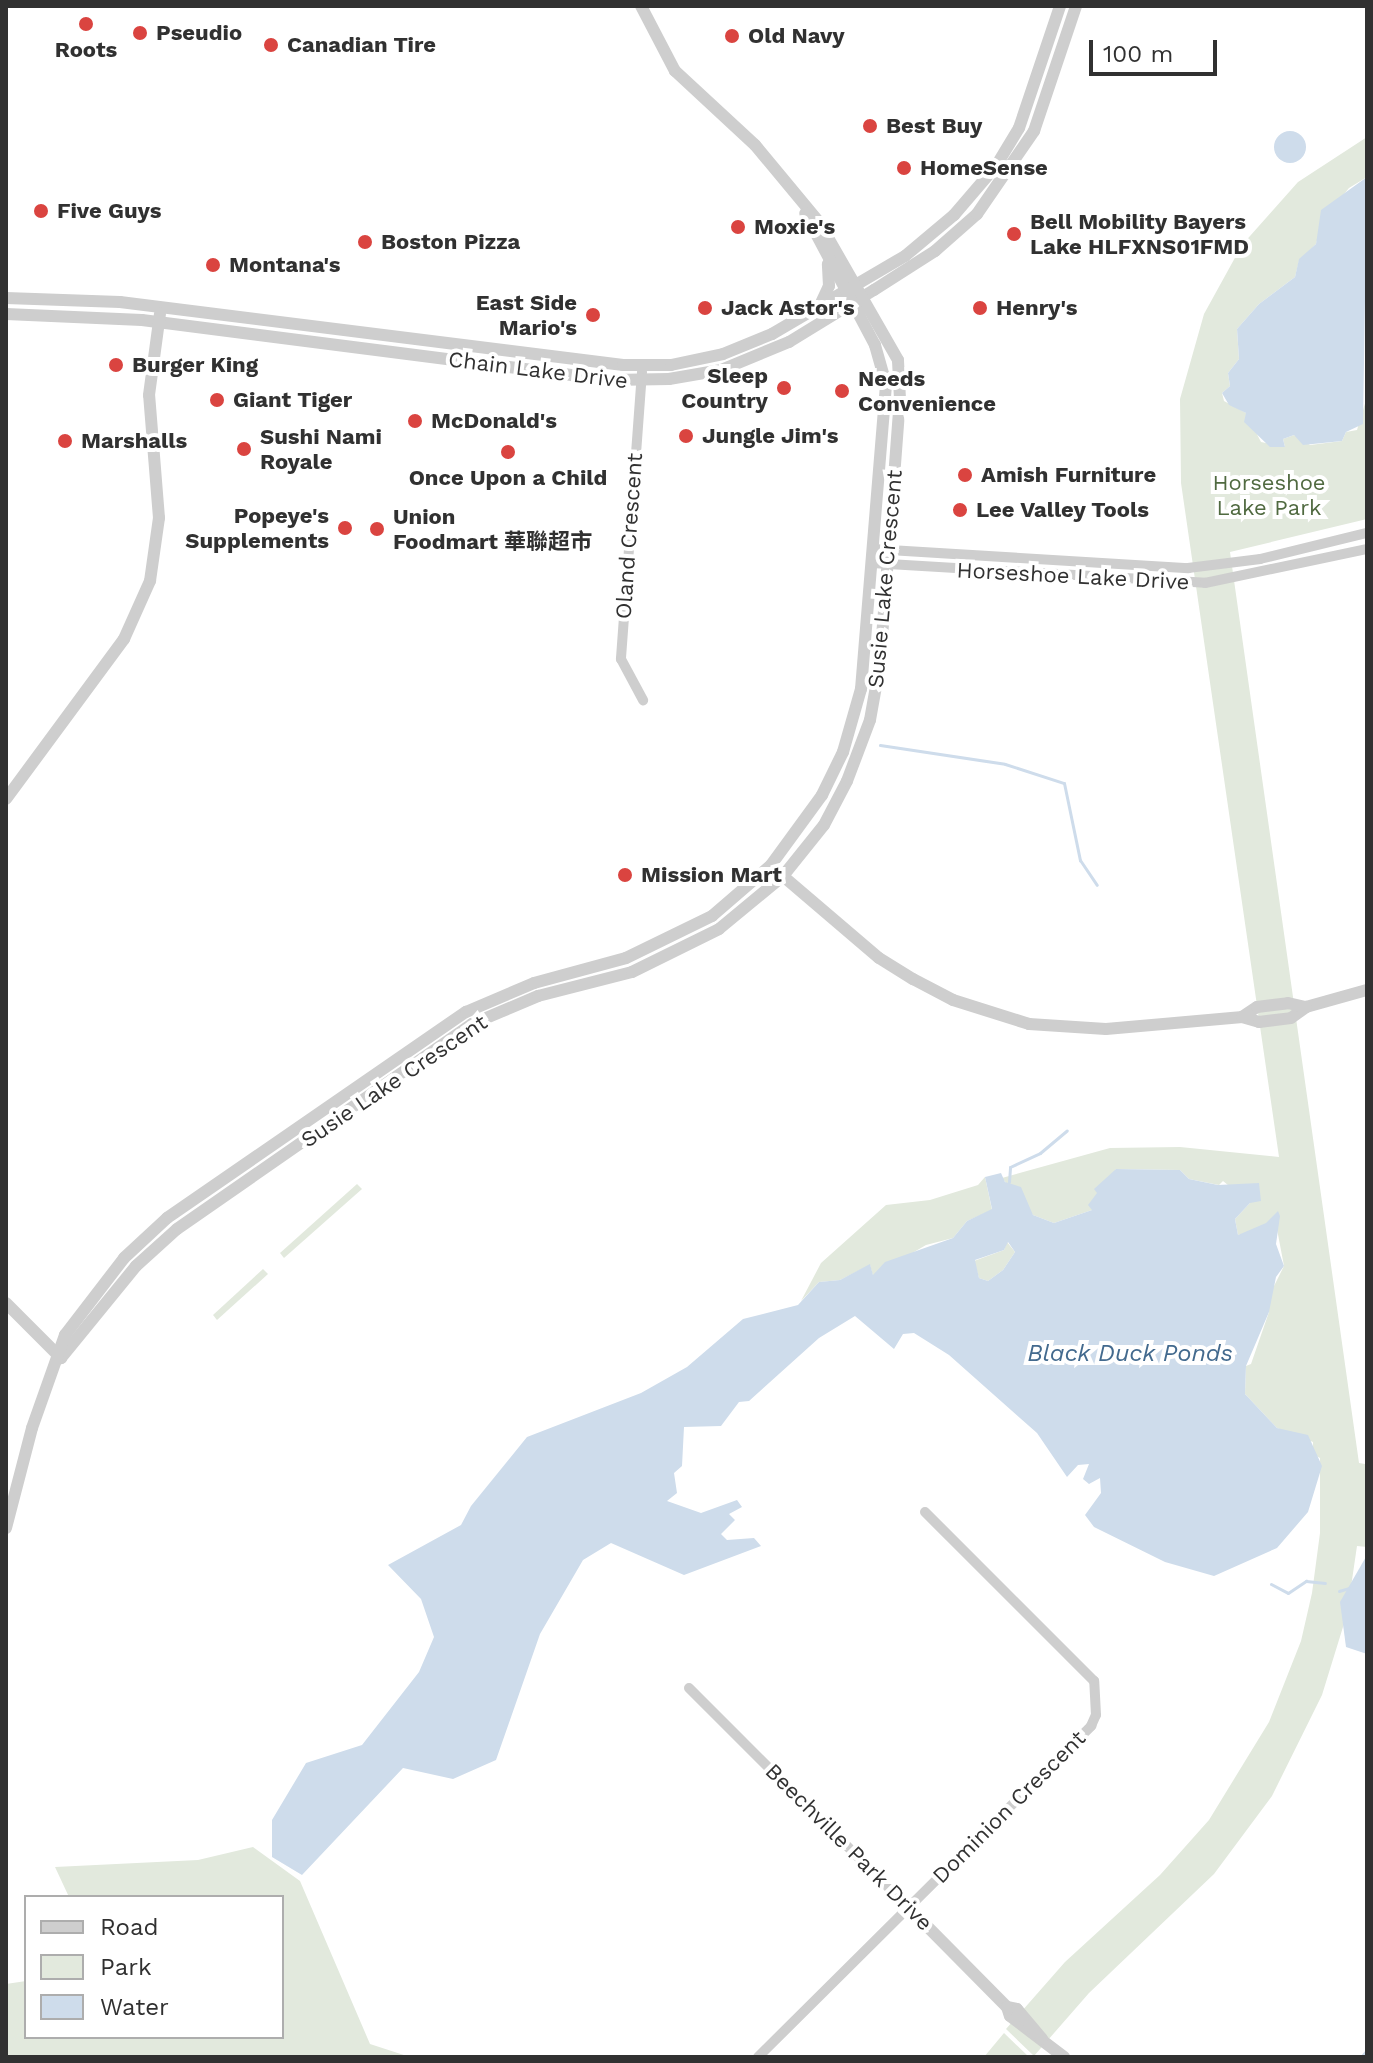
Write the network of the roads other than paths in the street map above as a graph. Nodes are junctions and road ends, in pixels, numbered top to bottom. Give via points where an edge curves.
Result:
1 (641, 6) edge
2 (1060, 6) edge
3 (1076, 6) edge
4 (1009, 145) junction
5 (1022, 154) junction
6 (801, 203) junction
7 (826, 253) junction
8 (852, 287) junction
9 (865, 296) junction
10 (6, 298) edge
11 (852, 304) junction
12 (818, 306) junction
13 (161, 307) junction
14 (6, 314) edge
15 (159, 322) junction
16 (397, 338) junction
17 (395, 352) junction
18 (642, 366) junction
19 (641, 381) junction
20 (1367, 533) edge
21 (873, 549) junction
22 (1367, 549) edge
23 (889, 550) junction
24 (872, 563) junction
25 (888, 564) junction
26 (643, 700) dead end
27 (8, 793) edge
28 (771, 865) junction
29 (783, 876) junction
30 (1367, 990) edge
31 (6, 1303) edge
32 (61, 1358) junction
33 (925, 1512) dead end
34 (6, 1528) edge
35 (689, 1688) dead end
36 (908, 1907) junction
37 (758, 2057) edge
38 (1064, 2057) edge

1 - 6 street via 675,71 755,145
2 - 4 street, Chain Lake Drive via 1029,105
3 - 5 street, Chain Lake Drive via 1045,107
4 - 5 street
4 - 8 street, Chain Lake Drive via 983,183 940,227
5 - 9 street, Chain Lake Drive via 966,226
6 - 7 street
6 - 8 street
7 - 8 street
7 - 12 street via 829,286
8 - 9 street, Susie Lake Crescent
8 - 11 street, Susie Lake Crescent
8 - 12 street, Chain Lake Drive
9 - 11 street, Chain Lake Drive
9 - 23 street, Susie Lake Crescent via 892,342 900,373
10 - 13 street, Chain Lake Drive
11 - 19 street, Chain Lake Drive via 743,363 704,374
11 - 21 street, Susie Lake Crescent via 878,349 885,379
12 - 18 street, Chain Lake Drive via 740,348 685,363
13 - 15 street
13 - 16 street, Chain Lake Drive
14 - 15 street, Chain Lake Drive
15 - 17 street, Chain Lake Drive
15 - 27 street via 149,395 159,518 150,581 124,639
16 - 17 street
16 - 18 street, Chain Lake Drive
17 - 19 street, Chain Lake Drive
18 - 19 street, Oland Crescent
19 - 26 street, Oland Crescent via 621,659
20 - 23 street, Horseshoe Lake Drive via 1260,559 1188,568
21 - 23 street, Horseshoe Lake Drive
21 - 24 street, Susie Lake Crescent
22 - 25 street, Horseshoe Lake Drive via 1205,583
23 - 25 street, Susie Lake Crescent
24 - 25 street, Horseshoe Lake Drive
24 - 28 street, Susie Lake Crescent via 865,658 853,721 822,795
25 - 29 street, Susie Lake Crescent via 876,692 861,746 824,825
28 - 29 street
28 - 32 street, Susie Lake Crescent via 712,916 676,936 626,958 534,983 466,1012 167,1218 88,1300 65,1335
29 - 30 street via 879,958 953,1000 998,1016 1062,1028 1106,1029 1242,1017 1257,1007 1306,1007
29 - 32 street, Susie Lake Crescent via 719,929 682,951 632,972 538,996 472,1024 384,1082 177,1229 136,1266
31 - 32 street
32 - 34 street, Susie Lake Crescent via 32,1428
33 - 36 street, Dominion Crescent via 1094,1681 1098,1703 1091,1726
35 - 36 street, Beechville Park Drive
36 - 37 street, Dominion Crescent
36 - 38 street, Beechville Park Drive via 1030,2034

